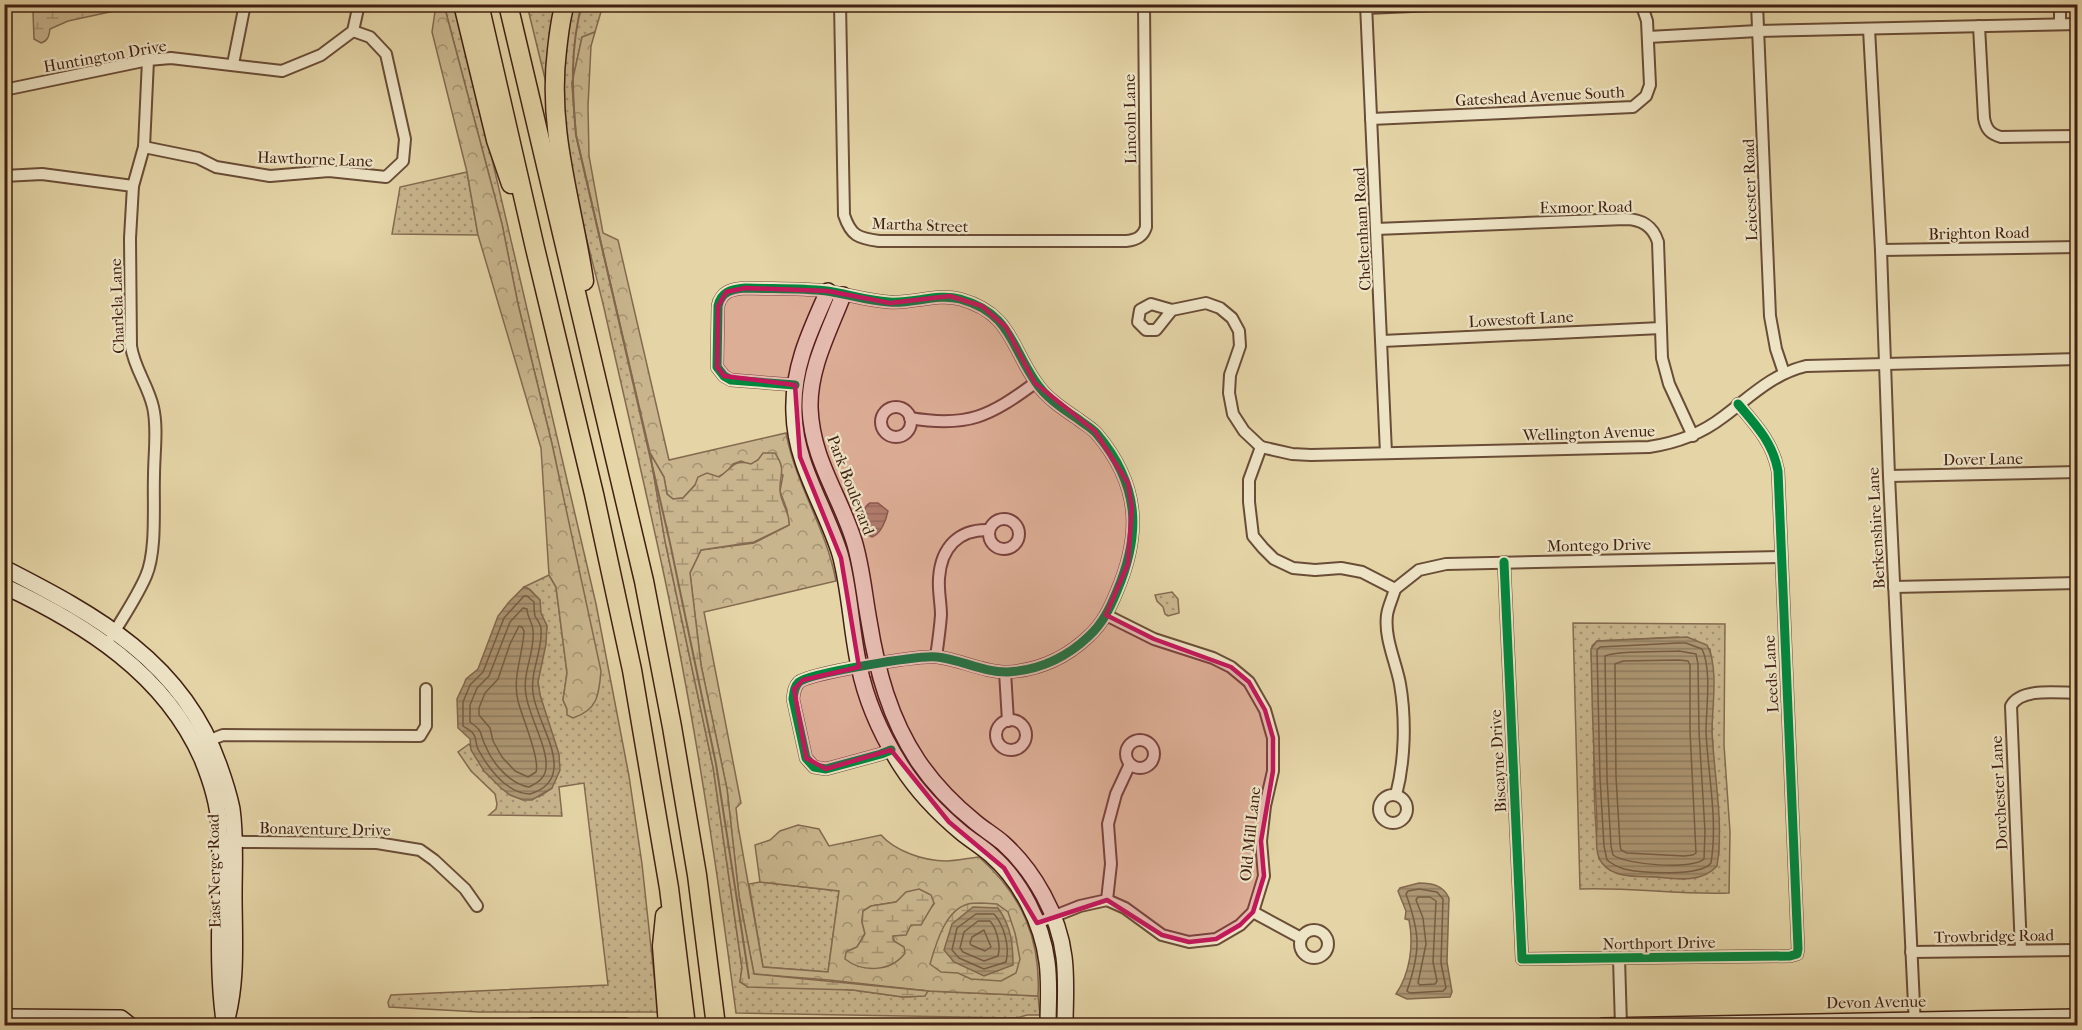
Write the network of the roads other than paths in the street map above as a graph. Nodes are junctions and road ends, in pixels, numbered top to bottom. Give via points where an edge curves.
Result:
1 (244, 4) edge
2 (359, 4) edge
3 (463, 4) edge
4 (479, 4) edge
5 (508, 4) edge
6 (565, 4) edge
7 (840, 4) edge
8 (1143, 4) edge
9 (1459, 4) edge
10 (1638, 4) edge
11 (1757, 4) edge
12 (2060, 4) edge
13 (1366, 7) edge
14 (2060, 24) junction
15 (2078, 24) edge
16 (1979, 26) junction
17 (1869, 29) junction
18 (353, 30) junction
19 (1758, 31) junction
20 (1648, 37) junction
21 (148, 60) junction
22 (233, 64) junction
23 (4, 90) edge
24 (1371, 118) junction
25 (2078, 136) edge
26 (144, 147) junction
27 (4, 176) edge
28 (133, 186) junction
29 (1376, 229) junction
30 (1144, 232) joint
31 (2078, 247) edge
32 (535, 248) junction
33 (1881, 250) junction
34 (828, 291) junction
35 (843, 295) junction
36 (1172, 310) dead end
37 (1661, 328) junction
38 (1382, 341) junction
39 (2078, 359) edge
40 (1884, 363) junction
41 (1784, 373) junction
42 (1035, 382) junction
43 (795, 385) junction
44 (600, 398) junction
45 (1738, 404) junction
46 (910, 418) dead end
47 (1693, 436) junction
48 (1261, 447) junction
49 (1386, 453) junction
50 (2078, 472) edge
51 (1889, 476) junction
52 (989, 530) dead end
53 (1781, 557) junction
54 (1504, 562) junction
55 (4, 568) edge
56 (2078, 583) edge
57 (4, 586) edge
58 (1894, 587) junction
59 (1395, 589) junction
60 (1106, 615) junction
61 (111, 638) junction
62 (936, 657) junction
63 (877, 664) junction
64 (859, 667) junction
65 (1005, 672) junction
66 (426, 689) dead end
67 (2078, 693) edge
68 (1008, 721) dead end
69 (210, 740) junction
70 (891, 750) junction
71 (1130, 764) dead end
72 (1396, 795) dead end
73 (227, 840) junction
74 (669, 888) junction
75 (1107, 900) junction
76 (477, 906) dead end
77 (1253, 912) junction
78 (1053, 916) junction
79 (1037, 924) junction
80 (1301, 938) dead end
81 (2021, 950) junction
82 (2078, 950) edge
83 (1911, 952) junction
84 (1797, 954) joint
85 (1619, 958) junction
86 (1522, 959) joint
87 (4, 1017) edge
88 (2078, 1017) edge
89 (1915, 1023) edge
90 (1621, 1025) edge
91 (131, 1026) edge
92 (225, 1026) edge
93 (532, 1026) edge
94 (626, 1026) edge
95 (668, 1026) edge
96 (686, 1026) edge
97 (716, 1026) edge
98 (1048, 1026) edge
99 (1065, 1026) edge
100 (1603, 1026) edge

1 - 22 street
2 - 18 street
3 - 32 highway via 496,140
4 - 32 highway
5 - 44 highway
6 - 44 highway via 553,79 554,122 580,257
7 - 30 street, Martha Street via 843,201 848,227 855,235 879,242 1126,241 1136,240
8 - 30 street, Lincoln Lane
9 - 13 street
10 - 20 street, Gateshead Avenue South via 1646,15
11 - 19 street, Leicester Road
12 - 14 street
13 - 24 street, Cheltenham Road
14 - 15 street
14 - 16 street
16 - 17 street
16 - 25 street via 1984,118 1989,131 2001,137
17 - 19 street
17 - 33 street, Berkenshire Lane
18 - 22 street, Huntington Drive via 321,55 282,71
18 - 26 street, Hawthorne Lane via 370,37 386,54 405,139 403,161 386,177 329,171 270,176 216,167 189,156
19 - 20 street
19 - 41 street, Leicester Road via 1770,316
20 - 24 street, Gateshead Avenue South via 1649,91 1633,107
21 - 22 street, Huntington Drive via 171,58
21 - 23 street, Huntington Drive
21 - 26 street, Charlela Lane
24 - 29 street, Cheltenham Road
26 - 28 street, Charlela Lane
27 - 28 street via 42,174
28 - 61 street, Charlela Lane via 130,346 153,407 154,524 147,576
29 - 37 street, Exmoor Road via 1638,220 1651,228 1658,242
29 - 38 street, Cheltenham Road
31 - 33 street, Brighton Road
32 - 74 highway via 632,670
33 - 40 street, Berkenshire Lane
34 - 35 street
34 - 43 street, Park Boulevard via 804,345
34 - 43 street via 745,288 734,289 719,298 717,367 724,376 731,380
35 - 42 street via 890,303 950,296 982,306 1006,327
35 - 63 street, Park Boulevard via 815,367 812,427 820,462 854,540
36 - 48 street via 1206,303 1232,318 1239,331 1240,346 1230,375 1233,414
37 - 38 street, Lowestoft Lane
37 - 47 street, Exmoor Road via 1665,371
38 - 49 street, Cheltenham Road
39 - 40 street, Wellington Avenue
40 - 41 street, Wellington Avenue via 1820,365
40 - 51 street, Berkenshire Lane
41 - 45 street, Wellington Avenue
42 - 46 street via 1008,403 973,419 933,422
42 - 60 street via 1060,407 1095,431 1128,483 1133,534 1125,573
43 - 64 street, Park Boulevard via 800,457 841,558
44 - 97 highway via 644,581 672,727
45 - 47 street, Wellington Avenue
45 - 53 street, Leeds Lane via 1762,432 1775,457
47 - 49 street, Wellington Avenue via 1637,448
48 - 49 street, Wellington Avenue via 1292,454
48 - 59 street via 1249,480 1249,502 1253,536 1263,548 1274,559 1293,568 1362,572
50 - 51 street, Dover Lane
51 - 58 street, Berkenshire Lane
52 - 62 street via 967,532 945,553 940,565 941,614
53 - 54 street, Montego Drive
53 - 84 street, Leeds Lane
54 - 59 street, Montego Drive via 1446,564 1419,570
54 - 86 street, Biscayne Drive
55 - 61 street, East Nerge Road via 66,600
56 - 58 street
57 - 61 street, East Nerge Road
58 - 83 street, Berkenshire Lane
59 - 72 street via 1387,615 1402,710
60 - 65 street via 1070,653 1052,663
60 - 77 street, Old Mill Lane via 1154,639 1231,667 1249,682 1265,710 1272,738 1272,771 1262,841 1264,876
61 - 69 street, East Nerge Road via 147,656 171,681
61 - 73 street, East Nerge Road via 177,713 192,738 215,793
62 - 63 street
62 - 65 street
63 - 64 street
63 - 78 street, Park Boulevard via 896,722 919,762 959,808 1018,859
64 - 70 street, Park Boulevard via 870,704
64 - 70 street via 798,682 793,699 806,759 814,767 826,770
65 - 68 street
66 - 69 street via 426,726 420,736 223,735
67 - 81 street, Dorchester Lane via 2024,695 2011,706
69 - 73 street, East Nerge Road via 229,797 233,821
70 - 79 street, Park Boulevard via 918,789 949,822 1004,868
71 - 75 street via 1108,824 1111,864
73 - 76 street, Bonaventure Drive via 376,843 420,850 465,889
73 - 92 street, East Nerge Road via 220,993
74 - 95 highway via 662,946
74 - 96 highway
75 - 77 street via 1162,935 1189,942 1216,939
75 - 78 street
77 - 80 street
78 - 79 street
78 - 99 street, Park Boulevard via 1064,955
79 - 98 street, Park Boulevard via 1048,964
81 - 82 street, Trowbridge Road
81 - 83 street, Trowbridge Road
83 - 89 street, Berkenshire Lane
84 - 85 street, Northport Drive
85 - 86 street, Northport Drive
85 - 90 street
87 - 91 street via 121,1018
88 - 89 street, Devon Avenue
89 - 90 street, Devon Avenue
90 - 100 street, Devon Avenue
93 - 94 street

